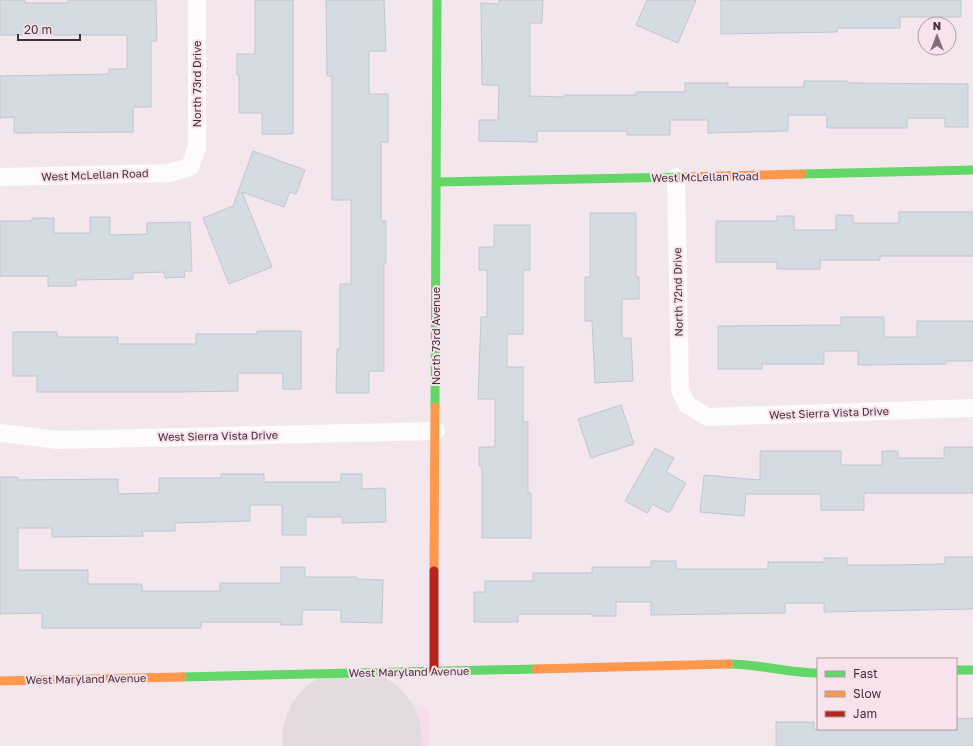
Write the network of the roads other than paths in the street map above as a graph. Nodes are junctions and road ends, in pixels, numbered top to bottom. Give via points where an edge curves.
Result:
1 (197, 0) edge
2 (437, 0) edge
3 (190, 168) joint
4 (973, 170) edge
5 (0, 177) edge
6 (676, 177) junction
7 (437, 182) junction
8 (687, 406) joint
9 (973, 408) edge
10 (436, 431) junction
11 (0, 433) edge
12 (957, 670) edge
13 (973, 670) edge
14 (434, 671) junction
15 (817, 673) edge
16 (0, 681) edge

1 - 3 street, North 73rd Drive via 197,147
2 - 7 street, North 73rd Avenue
3 - 5 street, West McLellan Road via 168,173
4 - 6 street, West McLellan Road
6 - 7 street, West McLellan Road
6 - 8 street, North 72nd Drive via 680,390
7 - 10 street, North 73rd Avenue
8 - 9 street, West Sierra Vista Drive via 708,417
10 - 11 street, West Sierra Vista Drive via 58,440
10 - 14 street, North 73rd Avenue
12 - 13 street
14 - 15 street, West Maryland Avenue via 748,664 796,673
14 - 16 street, West Maryland Avenue

